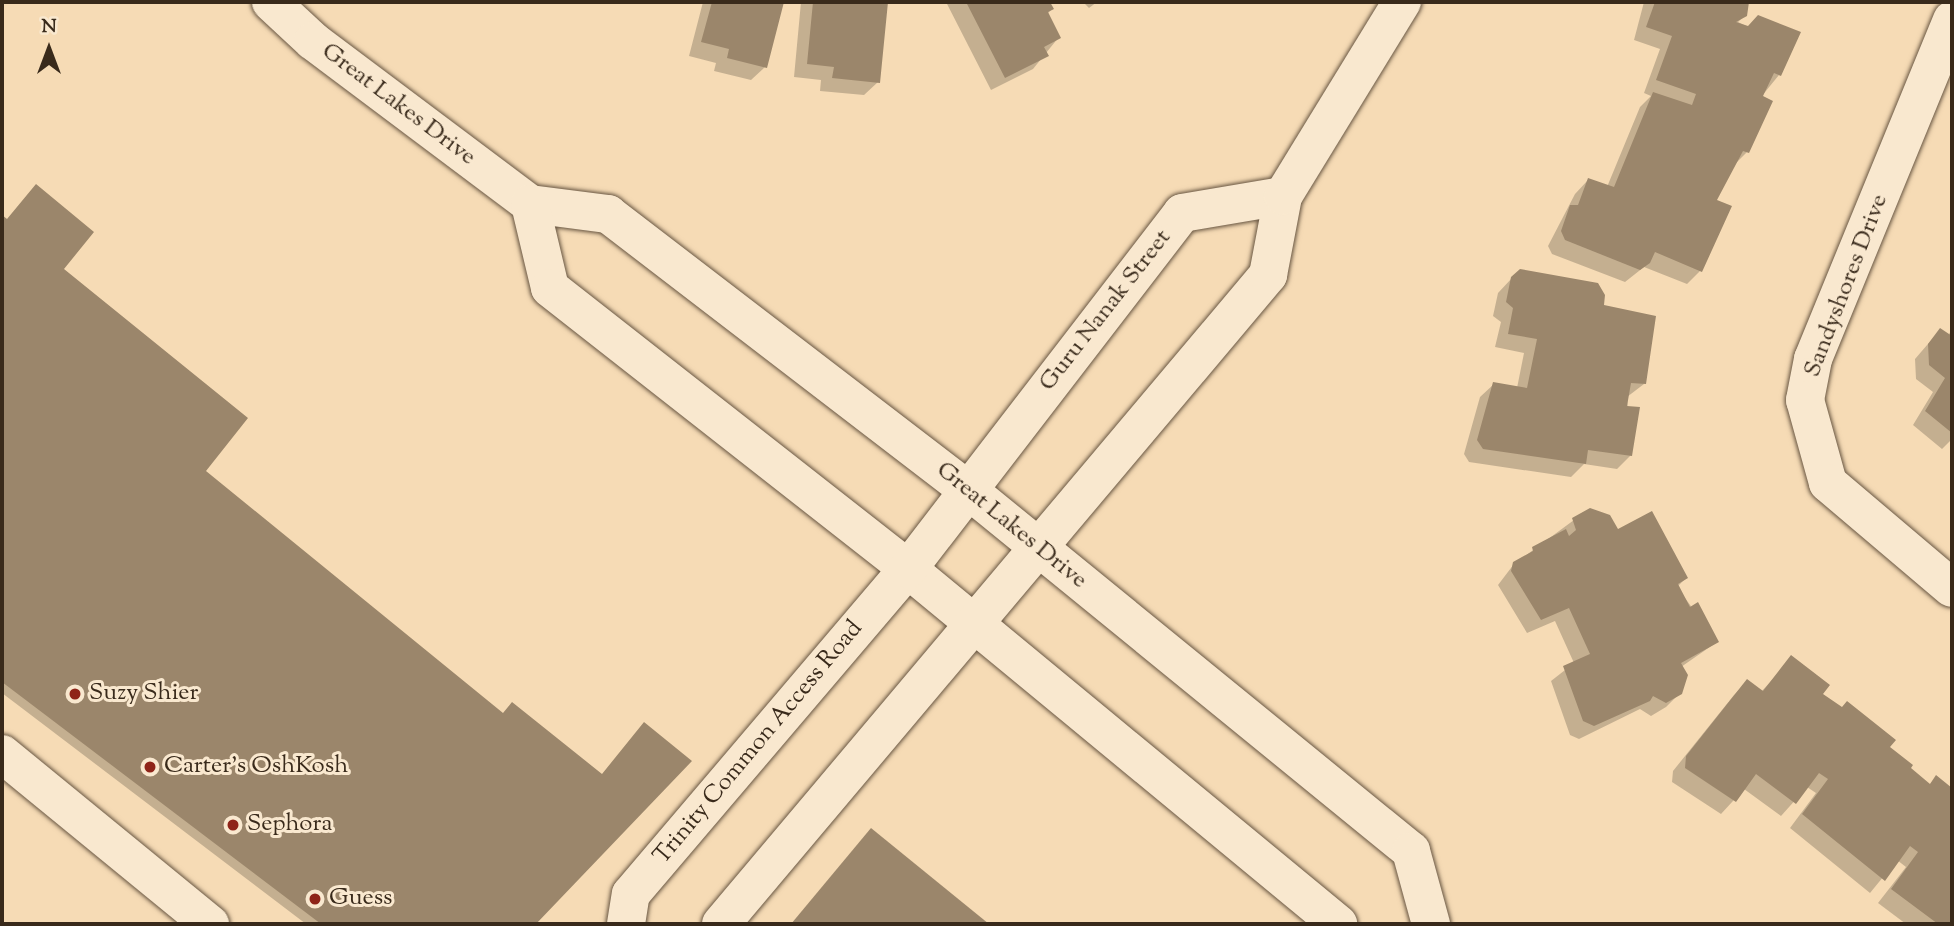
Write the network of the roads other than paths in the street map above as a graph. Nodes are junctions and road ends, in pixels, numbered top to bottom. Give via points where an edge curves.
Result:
1 (271, 2) edge
2 (1402, 2) edge
3 (1952, 20) edge
4 (1283, 196) junction
5 (530, 204) junction
6 (967, 489) junction
7 (1041, 550) junction
8 (908, 569) junction
9 (1952, 588) edge
10 (972, 623) junction
11 (2, 754) edge
12 (210, 924) edge
13 (626, 924) edge
14 (721, 924) edge
15 (1338, 924) edge
16 (1427, 924) edge

1 - 5 street, Great Lakes Drive via 313,41
2 - 4 street
3 - 9 street, Sandyshores Drive via 1813,359 1805,400 1828,483
4 - 6 street, Guru Nanak Street via 1182,213
4 - 7 street via 1268,275
5 - 6 street, Great Lakes Drive via 608,214
5 - 8 street via 550,288
6 - 7 street, Great Lakes Drive
6 - 8 street, Guru Nanak Street
7 - 10 street
7 - 16 street, Great Lakes Drive via 1411,851
8 - 10 street
8 - 13 street, Trinity Common Access Road via 631,894
10 - 14 street
10 - 15 street
11 - 12 street

